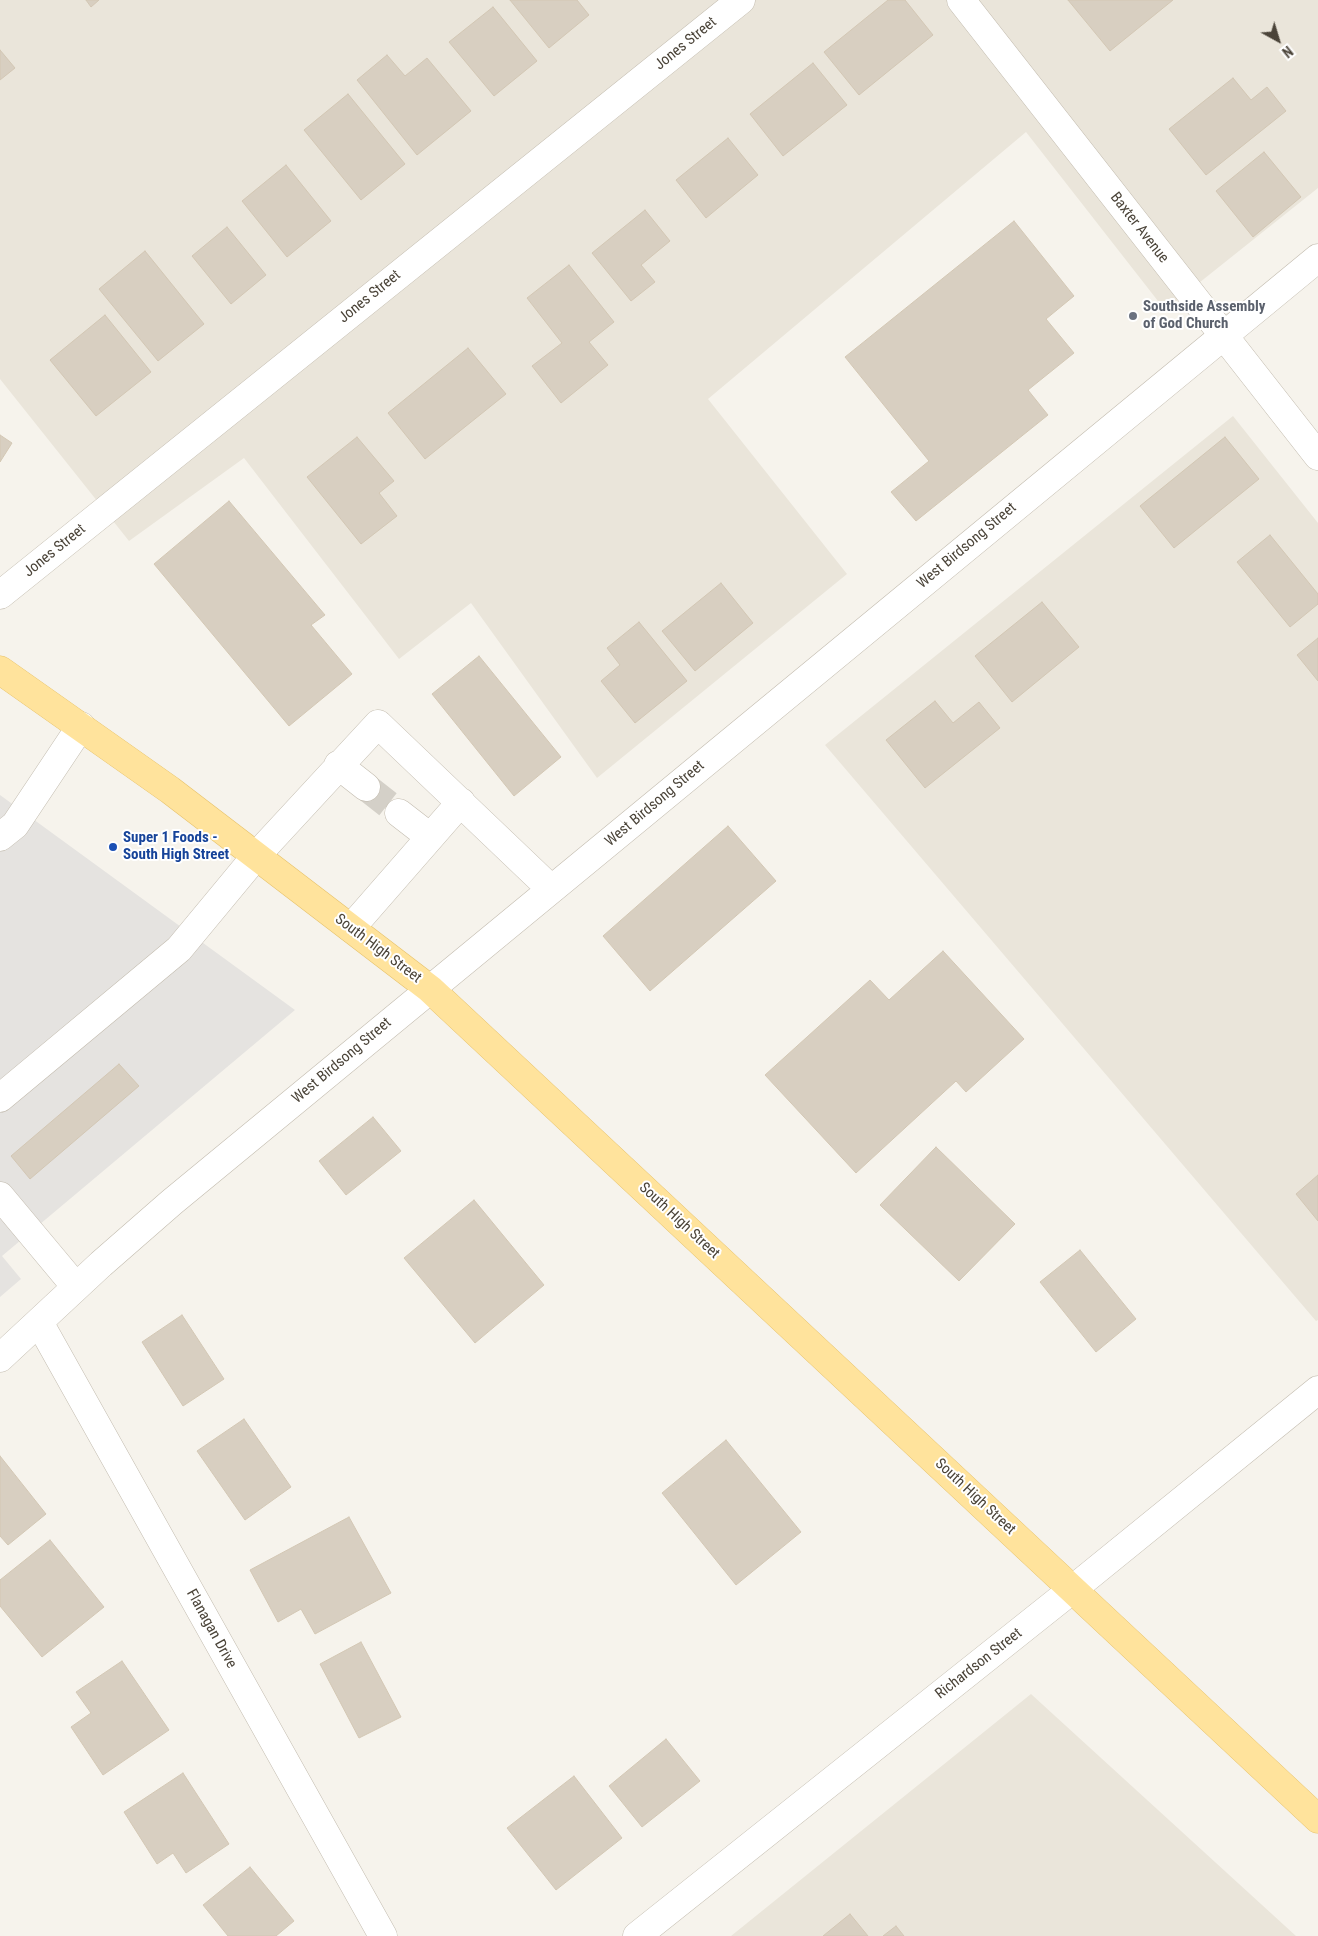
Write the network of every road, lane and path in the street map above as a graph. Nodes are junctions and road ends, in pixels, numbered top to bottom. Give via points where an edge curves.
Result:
1 (741, 0) edge
2 (961, 0) edge
3 (1318, 258) edge
4 (1223, 335) junction
5 (1318, 456) edge
6 (0, 595) edge
7 (0, 670) edge
8 (80, 726) junction
9 (338, 766) junction
10 (366, 787) tunnel mouth
11 (461, 802) junction
12 (399, 812) tunnel mouth
13 (0, 837) edge
14 (430, 837) junction
15 (256, 856) junction
16 (551, 889) junction
17 (350, 928) junction
18 (430, 989) junction
19 (0, 1098) edge
20 (0, 1196) edge
21 (76, 1287) junction
22 (39, 1322) junction
23 (0, 1358) edge
24 (1318, 1390) edge
25 (1073, 1589) junction
26 (1318, 1819) edge
27 (383, 1936) edge
28 (637, 1936) edge

1 - 6 street, Jones Street
2 - 4 street, Baxter Avenue
3 - 4 street, West Birdsong Street
4 - 5 street, Baxter Avenue
4 - 16 street, West Birdsong Street
7 - 8 main road, South High Street
8 - 13 street via 15,825
8 - 15 main road, South High Street
9 - 10 street
9 - 11 street via 378,724
9 - 15 street
11 - 14 street
11 - 16 street
12 - 14 street
14 - 17 street
15 - 17 main road, South High Street
15 - 19 street via 179,949
16 - 18 street, West Birdsong Street
17 - 18 main road, South High Street
18 - 21 street, West Birdsong Street via 172,1202
18 - 25 main road, South High Street
20 - 21 street
21 - 22 street, West Birdsong Street
22 - 23 street, West Birdsong Street
22 - 27 street, Flanagan Drive
24 - 25 street, Richardson Street
25 - 26 main road, South High Street
25 - 28 street, Richardson Street

